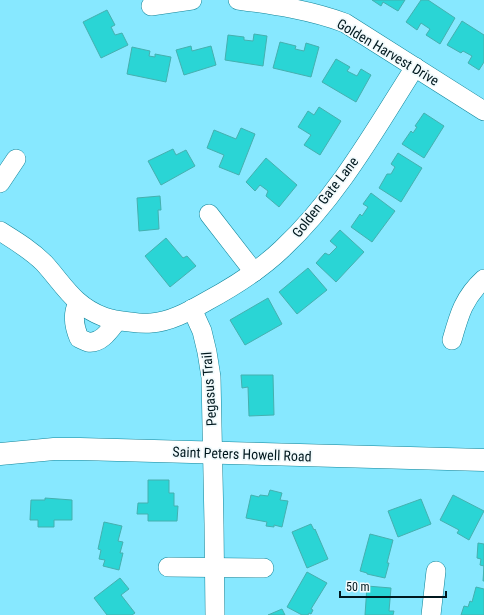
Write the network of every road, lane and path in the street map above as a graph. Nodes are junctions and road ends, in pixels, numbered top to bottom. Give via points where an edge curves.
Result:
1 (192, 0) edge
2 (238, 0) edge
3 (152, 6) dead end
4 (415, 67) junction
5 (484, 111) edge
6 (16, 159) dead end
7 (0, 183) edge
8 (209, 214) dead end
9 (0, 231) edge
10 (254, 272) junction
11 (484, 279) edge
12 (78, 303) junction
13 (192, 309) junction
14 (117, 321) junction
15 (452, 340) dead end
16 (212, 453) junction
17 (0, 454) edge
18 (484, 460) edge
19 (168, 567) dead end
20 (214, 568) junction
21 (264, 568) dead end
22 (436, 571) dead end
23 (214, 615) edge
24 (431, 615) edge

1 - 3 street
2 - 4 street, Golden Harvest Drive via 282,6 345,23
4 - 5 street, Golden Harvest Drive
4 - 10 street, Golden Gate Lane via 341,181 317,213
6 - 7 street
8 - 10 street
9 - 12 street, Golden Gate Lane via 34,254
10 - 13 street, Golden Gate Lane
11 - 15 street via 464,303
12 - 14 street, Golden Gate Lane via 103,317
12 - 14 street via 74,310 74,321 79,338 89,342 99,340
13 - 14 street, Golden Gate Lane via 153,323
13 - 16 street, Pegasus Trail via 202,331 211,377
16 - 17 main road, Saint Peters Howell Road via 80,449
16 - 18 main road, Saint Peters Howell Road
16 - 20 street, Pegasus Trail
19 - 20 street
20 - 21 street
20 - 23 street, Pegasus Trail
22 - 24 street

